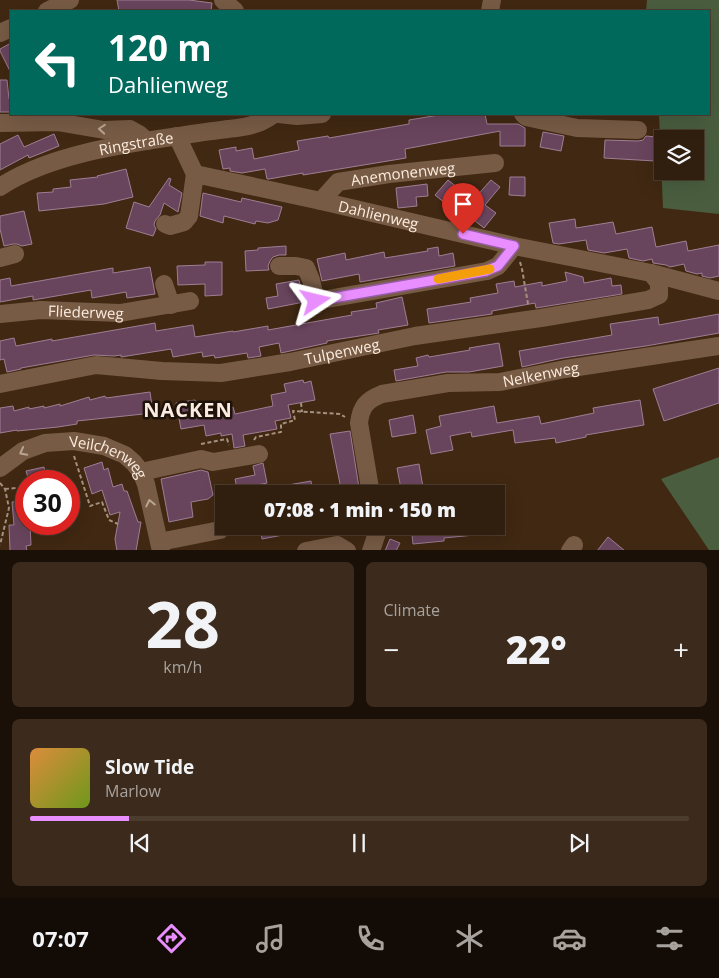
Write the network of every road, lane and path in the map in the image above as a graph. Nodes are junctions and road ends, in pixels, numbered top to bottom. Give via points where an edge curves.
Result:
1 (70, 0) edge
2 (223, 0) edge
3 (49, 10) edge
4 (234, 10) edge
5 (273, 115) edge
6 (288, 115) edge
7 (310, 115) edge
8 (524, 115) edge
9 (0, 123) edge
10 (638, 130) dead end
11 (177, 136) junction
12 (147, 141) junction
13 (495, 163) dead end
14 (195, 174) junction
15 (0, 187) edge
16 (321, 201) junction
17 (165, 224) dead end
18 (514, 246) junction
19 (279, 266) dead end
20 (651, 274) junction
21 (164, 284) dead end
22 (719, 291) edge
23 (190, 301) dead end
24 (170, 305) junction
25 (0, 314) edge
26 (531, 319) junction
27 (719, 346) edge
28 (0, 384) edge
29 (301, 403) dead end
30 (302, 412) junction
31 (359, 423) junction
32 (74, 441) junction
33 (198, 444) dead end
34 (229, 446) dead end
35 (255, 448) joint
36 (0, 468) edge
37 (141, 472) junction
38 (0, 482) edge
39 (369, 485) edge
40 (15, 488) edge
41 (5, 489) junction
42 (118, 524) dead end
43 (215, 531) edge
44 (376, 535) edge
45 (0, 545) edge
46 (160, 546) edge
47 (306, 550) edge
48 (348, 550) edge
49 (371, 550) edge

1 - 3 street
2 - 4 street
5 - 11 street, Ringstraße via 247,126
6 - 7 street
8 - 10 street via 577,128
12 -> 9 street via 130,129 104,130 57,122
11 - 12 street, Ringstraße
11 - 14 street
12 - 15 street, Ringstraße via 63,159
13 - 16 street, Anemonenweg via 338,182
14 - 16 street, Dahlienweg
14 - 17 street via 189,216 184,222 170,226
16 - 18 street, Dahlienweg
18 - 19 street via 498,266 486,271 316,301 306,268
18 - 20 street, Dahlienweg
18 - 26 path via 522,269
20 - 22 street, Dahlienweg
20 - 26 street, Tulpenweg via 659,282 659,295 648,300
21 - 24 street
23 - 24 street, Fliederweg
24 - 25 street, Fliederweg via 120,313 40,310
26 - 28 street, Tulpenweg via 415,336 221,373 96,364
27 - 31 street, Nelkenweg via 500,382 448,384 382,394 365,404
29 - 30 path
30 - 31 path via 340,414
30 - 35 path via 293,411 295,420 281,424 281,432 256,437
31 - 39 street
32 -> 36 street, Veilchenweg via 45,443 23,451
32 - 37 street, Veilchenweg via 104,446 125,455
32 - 42 path via 73,452 90,506 102,502 109,520
33 - 34 path via 227,439
35 - 37 street via 213,462 201,459
46 -> 37 street, Veilchenweg
38 - 41 path
40 - 41 path
41 - 45 path via 9,508
43 - 46 street
44 - 49 street
47 - 48 street via 337,545

